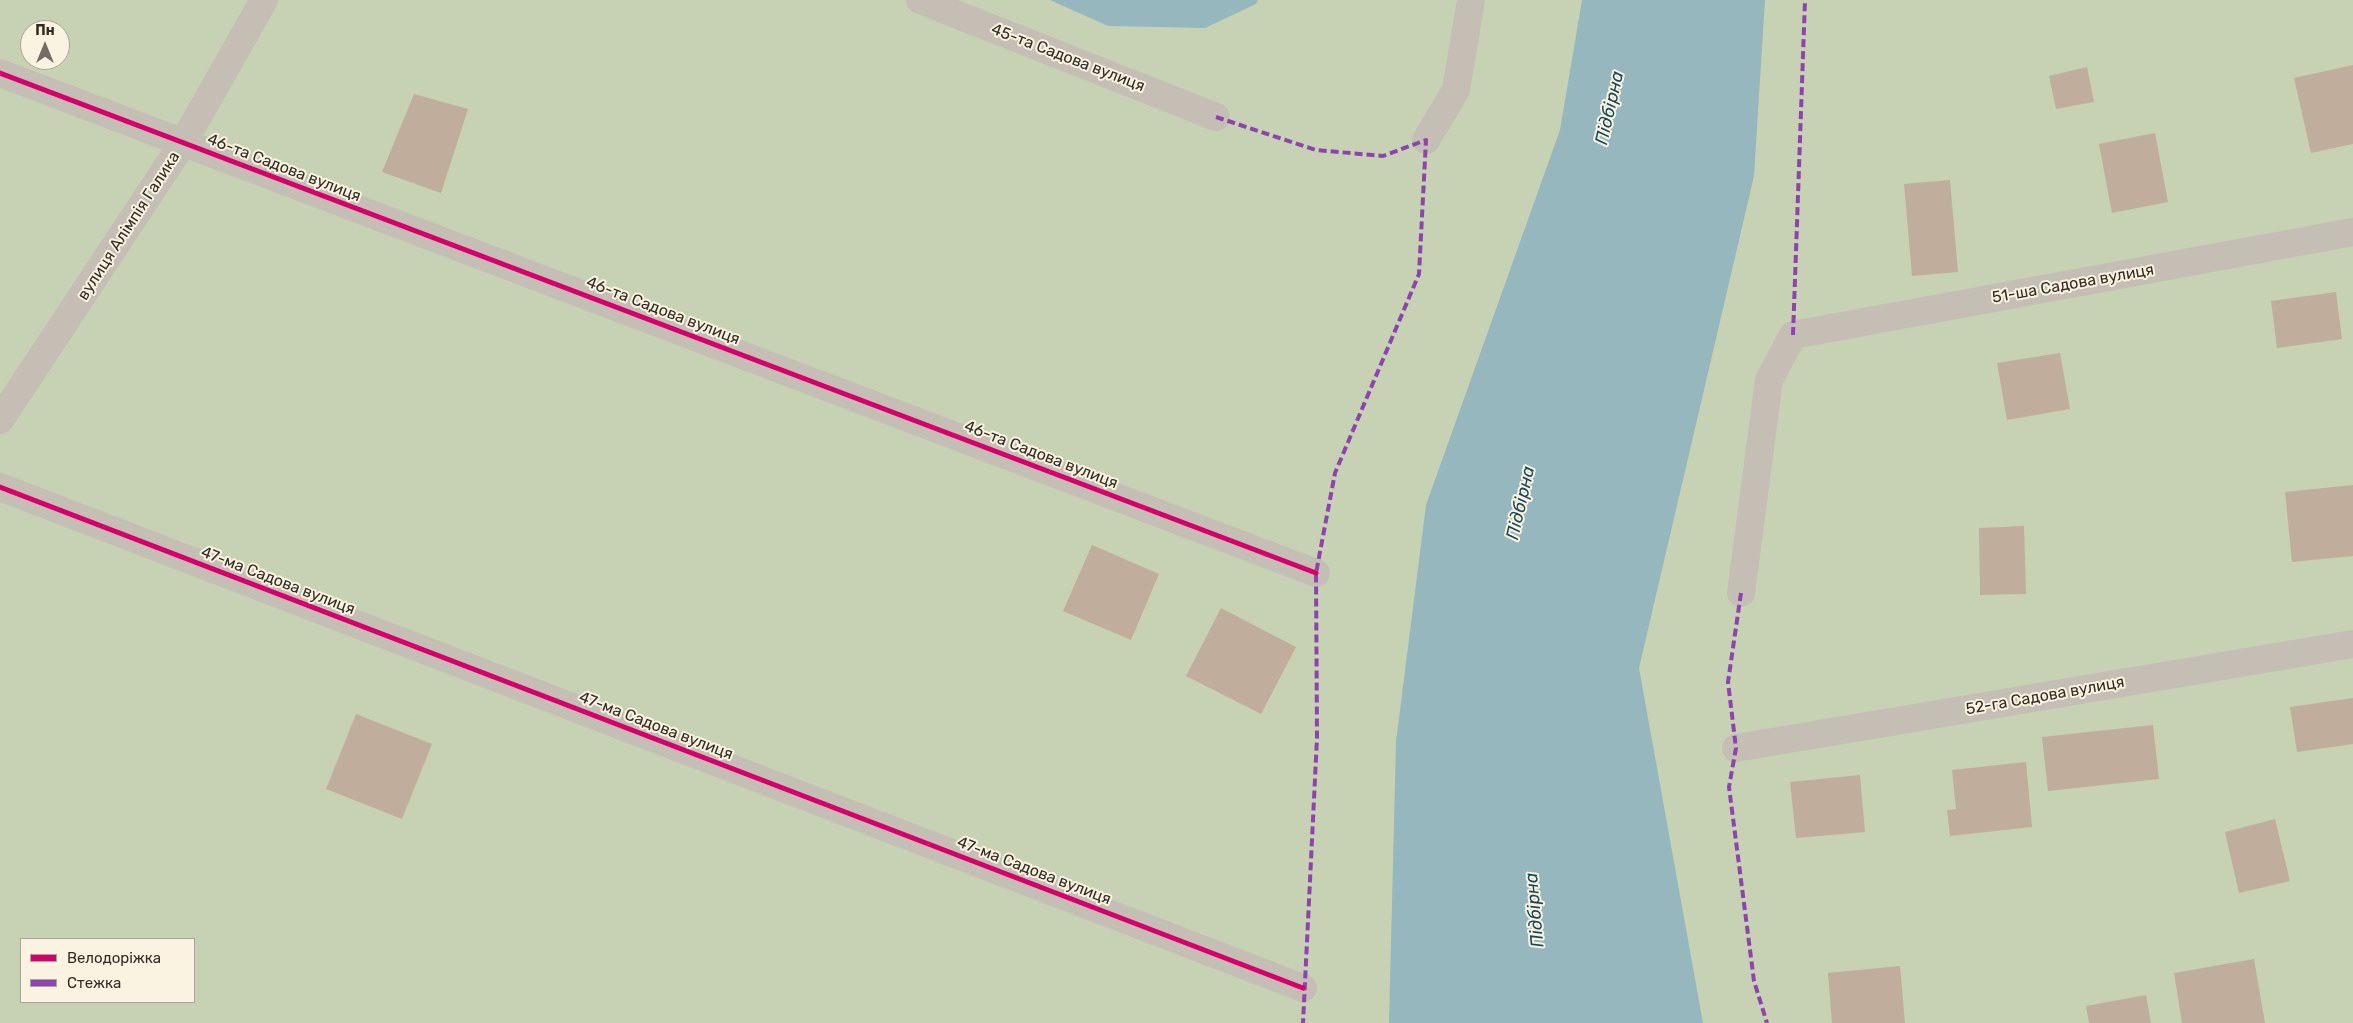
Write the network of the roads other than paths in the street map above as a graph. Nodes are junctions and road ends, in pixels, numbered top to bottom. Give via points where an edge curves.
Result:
1 (264, 0) edge
2 (920, 0) edge
3 (1471, 0) edge
4 (0, 73) edge
5 (1216, 116) dead end
6 (1426, 140) dead end
7 (184, 143) junction
8 (2353, 232) edge
9 (0, 420) edge
10 (0, 487) edge
11 (1316, 573) dead end
12 (1741, 594) dead end
13 (2353, 644) edge
14 (1736, 748) dead end
15 (1304, 988) dead end

1 - 7 street, вулиця Алімпія Галика
2 - 5 street, 45-та Садова вулиця
3 - 6 street via 1456,90
4 - 7 street, 46-та Садова вулиця
7 - 9 street, вулиця Алімпія Галика
7 - 11 street, 46-та Садова вулиця
8 - 12 street, 51-ша Садова вулиця via 1793,335 1769,380
10 - 15 street, 47-ма Садова вулиця
13 - 14 street, 52-га Садова вулиця

